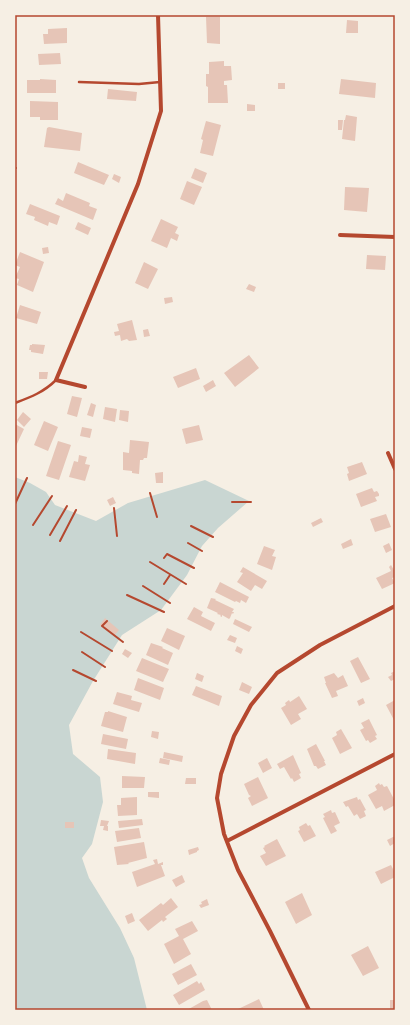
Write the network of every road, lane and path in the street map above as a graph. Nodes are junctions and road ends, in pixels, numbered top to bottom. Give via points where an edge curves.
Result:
1 (158, 15) edge
2 (78, 82) dead end
3 (160, 82) junction
4 (340, 234) dead end
5 (395, 237) edge
6 (56, 380) junction
7 (85, 387) dead end
8 (15, 403) edge
9 (388, 453) dead end
10 (395, 469) edge
11 (27, 478) dead end
12 (150, 493) dead end
13 (52, 496) dead end
14 (232, 502) dead end
15 (251, 502) dead end
16 (15, 504) edge
17 (67, 506) dead end
18 (114, 508) dead end
19 (76, 510) dead end
20 (157, 517) dead end
21 (34, 525) dead end
22 (191, 526) dead end
23 (50, 535) dead end
24 (117, 536) dead end
25 (213, 537) dead end
26 (60, 541) dead end
27 (188, 543) dead end
28 (202, 551) dead end
29 (164, 558) dead end
30 (150, 562) dead end
31 (194, 568) dead end
32 (170, 575) junction
33 (164, 584) dead end
34 (186, 584) dead end
35 (143, 586) dead end
36 (127, 595) dead end
37 (170, 602) dead end
38 (395, 606) edge
39 (164, 612) dead end
40 (107, 621) dead end
41 (81, 632) dead end
42 (123, 642) dead end
43 (112, 651) dead end
44 (82, 652) dead end
45 (105, 667) dead end
46 (73, 670) dead end
47 (96, 681) dead end
48 (395, 754) edge
49 (227, 842) junction
50 (309, 1010) edge

1 - 3 street
2 - 3 lane
3 - 6 street via 161,111 138,184
4 - 5 street
6 - 7 street
6 - 8 lane via 38,394
9 - 10 street
11 - 16 path
12 - 20 path
13 - 21 path
14 - 15 path
17 - 23 path
18 - 24 path
19 - 26 path
22 - 25 path
27 - 28 path
29 - 31 path via 167,554
30 - 32 path
32 - 33 path
32 - 34 path
35 - 37 path
36 - 39 path
38 - 49 street via 320,645 277,673 251,705 234,736 221,774 217,798
40 - 42 path via 102,626
41 - 43 path
44 - 45 path
46 - 47 path
48 - 49 street
49 - 50 street via 238,870

